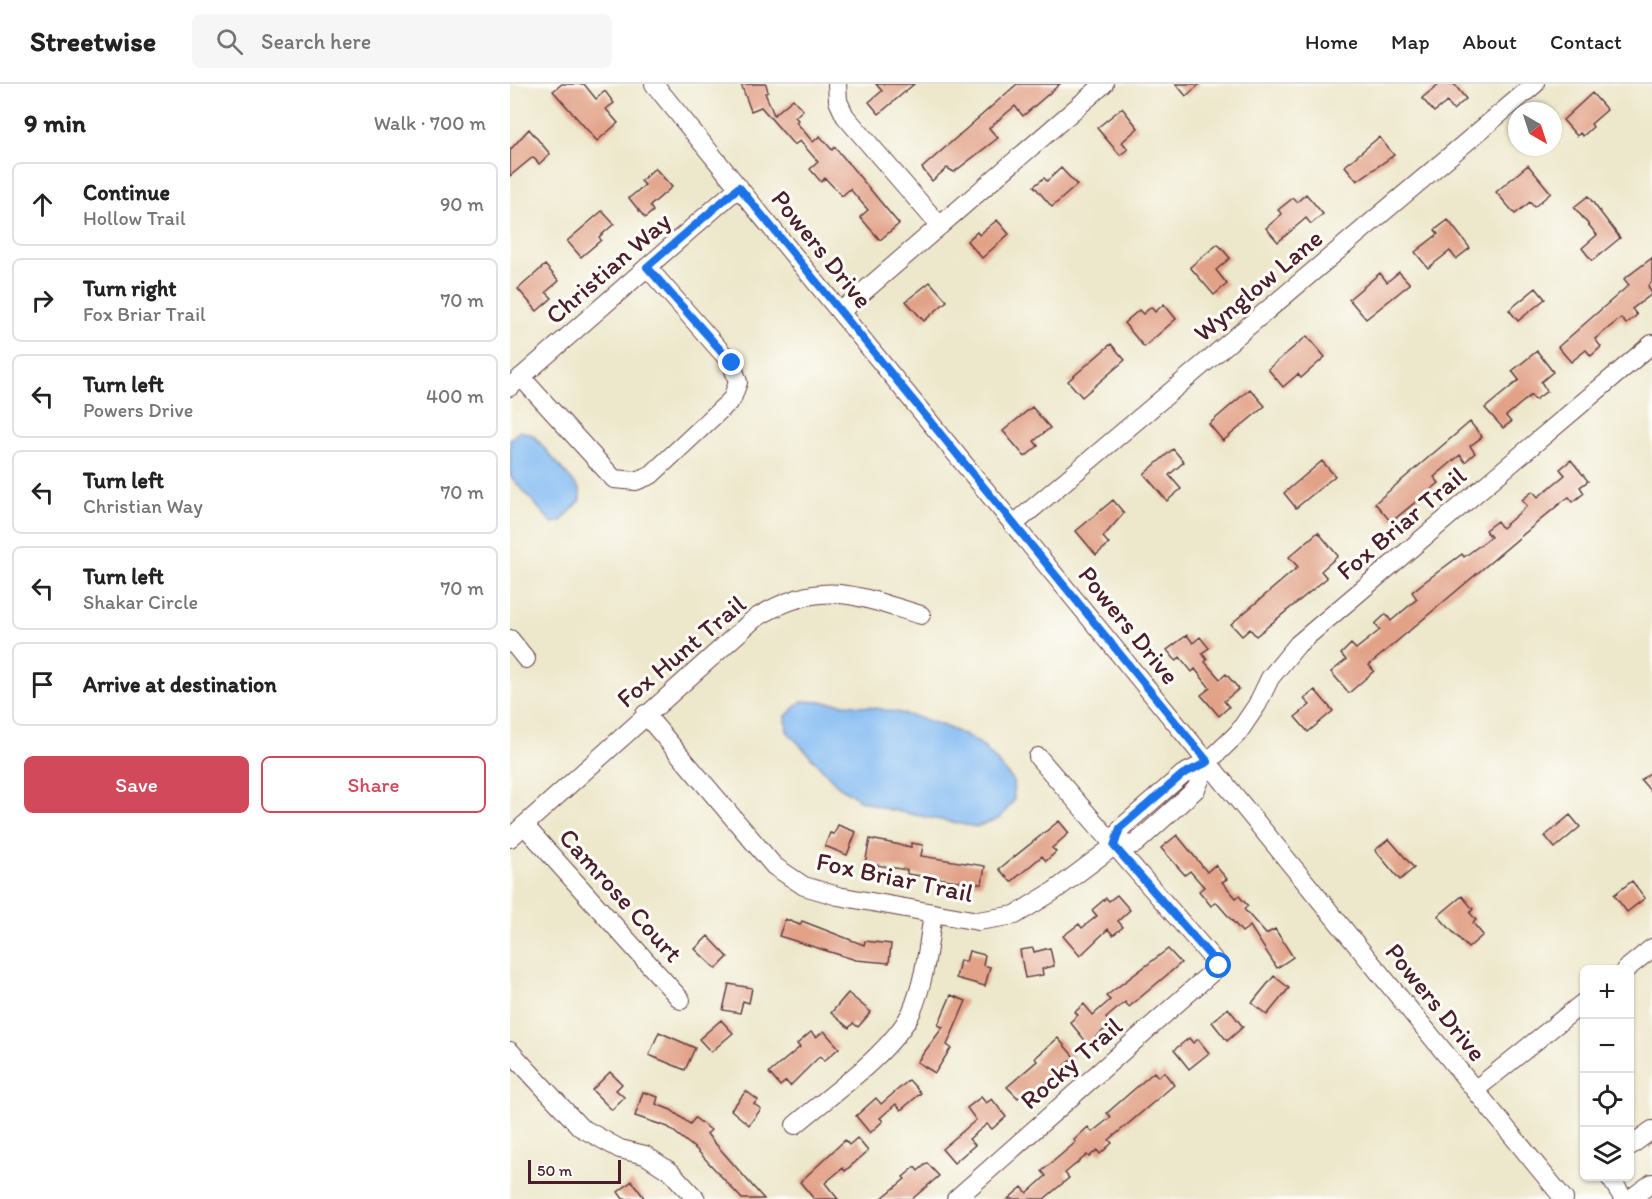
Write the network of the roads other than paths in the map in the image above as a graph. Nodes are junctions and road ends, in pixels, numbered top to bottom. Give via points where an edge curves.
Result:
1 (654, 84) edge
2 (837, 84) edge
3 (1104, 84) edge
4 (1535, 84) edge
5 (739, 187) junction
6 (940, 226) junction
7 (647, 267) junction
8 (840, 312) junction
9 (1652, 344) edge
10 (515, 382) edge
11 (1013, 525) junction
12 (921, 615) dead end
13 (510, 639) edge
14 (526, 659) dead end
15 (645, 714) junction
16 (1038, 757) dead end
17 (1208, 762) junction
18 (524, 825) junction
19 (510, 838) edge
20 (1114, 846) junction
21 (933, 913) junction
22 (1652, 948) edge
23 (1630, 965) edge
24 (681, 999) dead end
25 (1580, 1005) edge
26 (510, 1051) edge
27 (1475, 1090) junction
28 (795, 1125) dead end
29 (1652, 1130) edge
30 (1634, 1143) edge
31 (1612, 1181) edge
32 (1652, 1183) edge
33 (696, 1199) edge
34 (956, 1199) edge
35 (1564, 1199) edge
36 (1624, 1199) edge
37 (1630, 1199) edge

1 - 5 street, Powers Drive
2 - 6 street via 838,101 845,116
3 - 6 street
4 - 11 street, Wynglow Lane
5 - 7 street, Christian Way
5 - 8 street, Powers Drive
6 - 8 street
7 - 10 street, Christian Way
7 - 10 street via 732,363 738,382 732,399 651,475 636,481 614,479
8 - 11 street, Powers Drive
9 - 17 street, Fox Briar Trail via 1298,644 1270,678 1238,733
11 - 17 street, Powers Drive
12 - 15 street, Fox Hunt Trail via 853,594 811,593 778,604 754,619
13 - 14 street
15 - 18 street, Fox Hunt Trail
15 - 21 street, Fox Briar Trail via 774,866 804,886
16 - 20 street
17 - 20 street, Fox Briar Trail via 1196,789 1135,844
17 - 27 street, Powers Drive
18 - 19 street, Fox Hunt Trail
18 - 24 street, Camrose Court
20 - 21 street, Fox Briar Trail via 1015,915 978,921
20 - 34 street, Rocky Trail via 1219,966
21 - 28 street via 924,975 910,1014 882,1051
22 - 23 street
25 - 27 street
26 - 33 street via 580,1127 620,1149 645,1155 671,1172
27 - 35 street, Powers Drive
29 - 30 street
31 - 36 street
32 - 37 street

